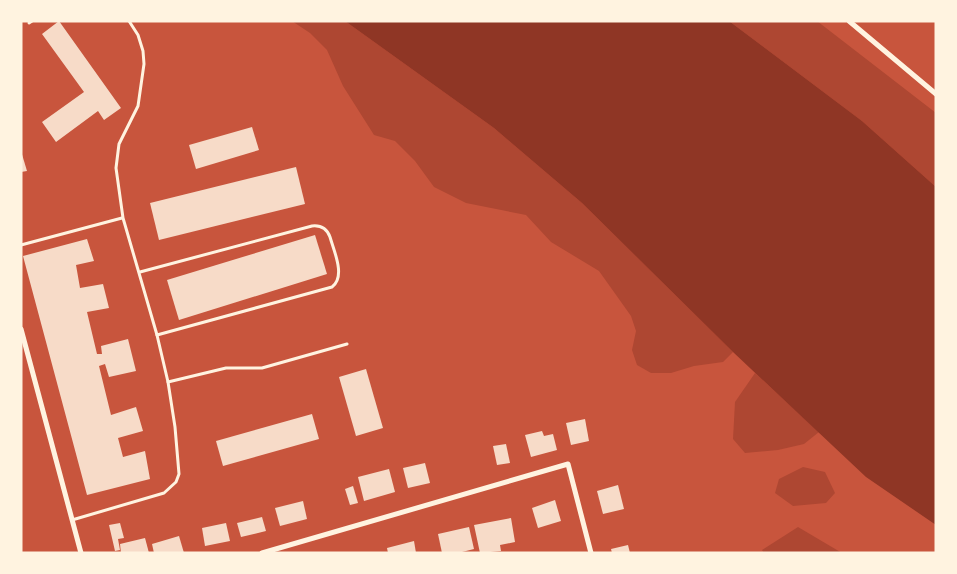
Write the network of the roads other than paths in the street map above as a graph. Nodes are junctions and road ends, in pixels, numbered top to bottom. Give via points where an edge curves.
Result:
1 (129, 21) edge
2 (849, 21) edge
3 (936, 94) edge
4 (122, 218) junction
5 (21, 245) edge
6 (140, 272) junction
7 (21, 329) edge
8 (158, 335) junction
9 (347, 344) dead end
10 (168, 382) junction
11 (72, 520) junction
12 (81, 553) edge
13 (262, 553) edge
14 (591, 553) edge

1 - 4 lane via 138,35 144,64 138,106 116,157
2 - 3 street
4 - 5 lane
4 - 6 lane
6 - 8 lane
6 - 8 lane via 312,226 325,229 330,237 339,276 332,287
7 - 11 street
8 - 10 lane
9 - 10 lane via 262,368 226,368
10 - 11 lane via 176,427 179,474 176,482 156,496
11 - 12 street
13 - 14 street via 568,464

